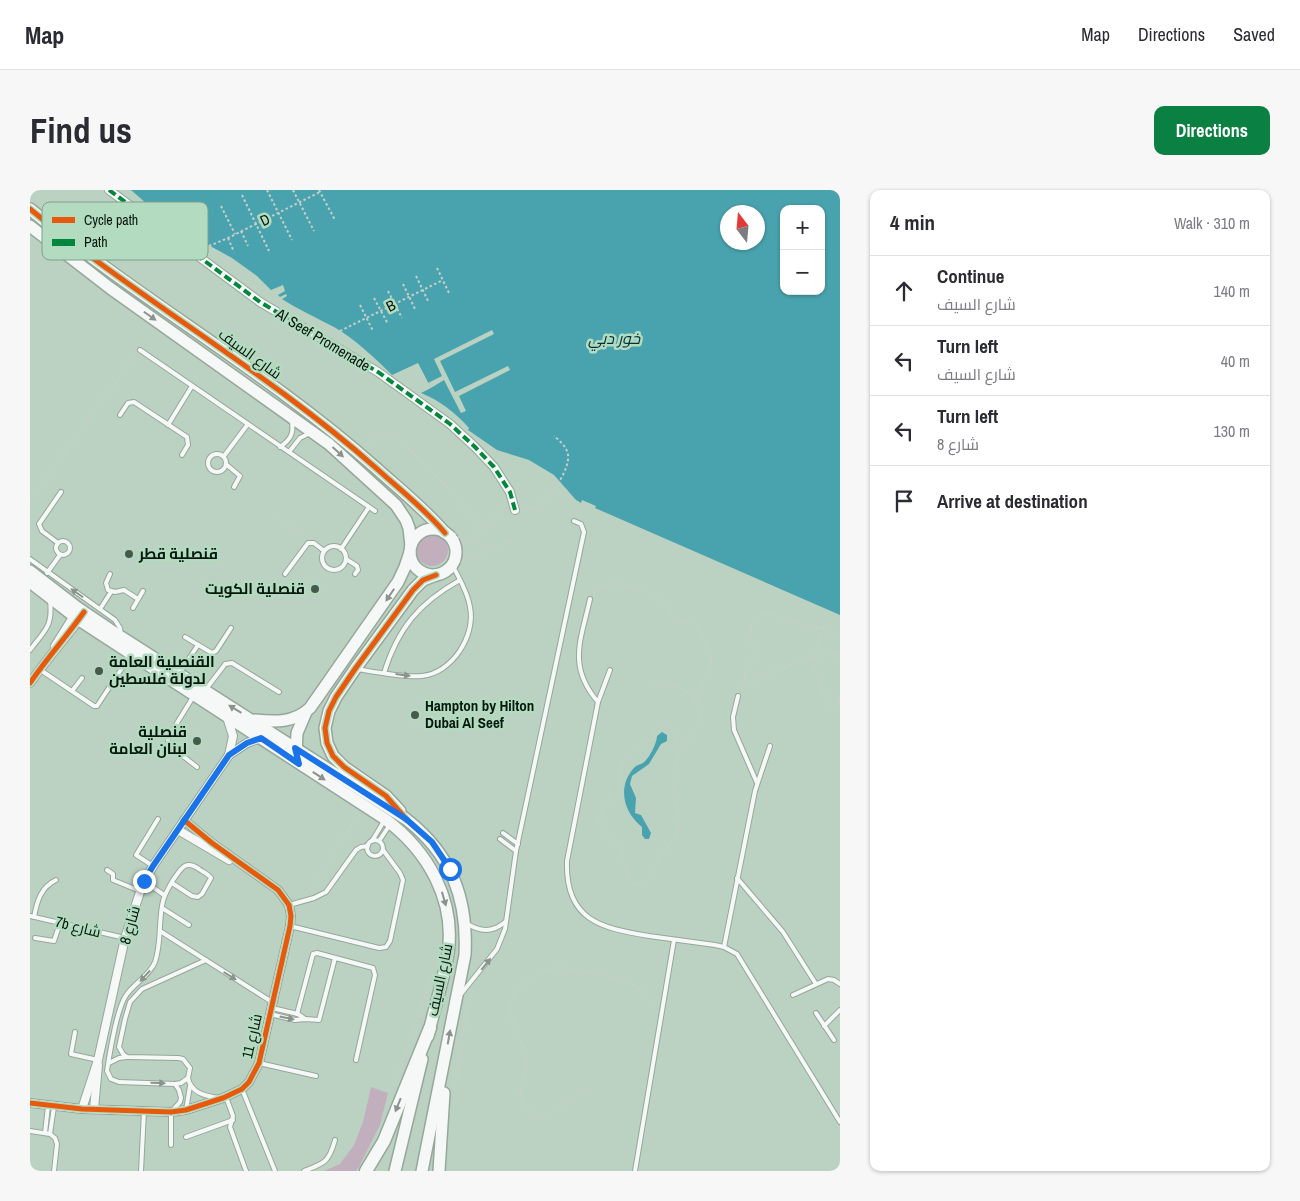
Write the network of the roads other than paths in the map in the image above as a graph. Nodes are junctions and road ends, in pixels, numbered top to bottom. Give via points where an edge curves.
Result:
1 (109, 190) edge
2 (125, 202) edge
3 (30, 209) edge
4 (42, 218) edge
5 (30, 226) edge
6 (42, 235) edge
7 (74, 260) edge
8 (95, 260) edge
9 (203, 260) edge
10 (140, 350) road end
11 (192, 386) junction
12 (120, 415) dead end
13 (284, 418) junction
14 (248, 424) junction
15 (168, 426) junction
16 (314, 432) junction
17 (280, 447) junction
18 (288, 452) junction
19 (182, 455) dead end
20 (224, 456) junction
21 (227, 465) junction
22 (234, 487) dead end
23 (60, 492) dead end
24 (369, 507) junction
25 (515, 510) road end
26 (375, 511) dead end
27 (574, 521) dead end
28 (449, 533) junction
29 (58, 543) junction
30 (341, 549) junction
31 (410, 549) junction
32 (324, 551) junction
33 (60, 555) junction
34 (30, 559) edge
35 (346, 559) junction
36 (452, 564) junction
37 (30, 571) edge
38 (47, 573) junction
39 (110, 574) dead end
40 (285, 574) dead end
41 (355, 574) dead end
42 (436, 575) junction
43 (460, 580) junction
44 (30, 582) edge
45 (111, 592) junction
46 (143, 592) dead end
47 (49, 598) junction
48 (138, 599) junction
49 (590, 599) road end
50 (133, 608) dead end
51 (100, 609) junction
52 (79, 614) junction
53 (231, 628) dead end
54 (121, 637) junction
55 (185, 637) dead end
56 (198, 645) junction
57 (30, 650) edge
58 (131, 654) junction
59 (355, 669) junction
60 (40, 670) junction
61 (610, 670) dead end
62 (384, 673) junction
63 (179, 674) junction
64 (82, 678) dead end
65 (30, 683) edge
66 (72, 691) junction
67 (279, 692) dead end
68 (200, 693) junction
69 (738, 696) road end
70 (598, 702) junction
71 (306, 712) junction
72 (226, 715) junction
73 (253, 720) junction
74 (261, 738) junction
75 (770, 746) dead end
76 (295, 748) junction
77 (229, 755) junction
78 (299, 764) junction
79 (197, 767) dead end
80 (757, 782) junction
81 (158, 819) dead end
82 (406, 819) junction
83 (184, 820) junction
84 (388, 821) junction
85 (178, 830) junction
86 (503, 833) dead end
87 (500, 839) dead end
88 (372, 841) junction
89 (379, 841) junction
90 (518, 844) junction
91 (368, 846) junction
92 (383, 850) junction
93 (516, 851) junction
94 (153, 866) junction
95 (247, 868) junction
96 (107, 870) dead end
97 (738, 878) junction
98 (56, 880) dead end
99 (144, 881) junction
100 (172, 882) junction
101 (140, 891) junction
102 (164, 895) junction
103 (289, 905) junction
104 (162, 908) junction
105 (32, 916) edge
106 (60, 922) junction
107 (465, 922) junction
108 (505, 922) junction
109 (189, 925) dead end
110 (290, 926) junction
111 (160, 931) junction
112 (35, 938) dead end
113 (125, 938) junction
114 (674, 940) junction
115 (724, 947) junction
116 (335, 958) junction
117 (206, 960) junction
118 (816, 984) junction
119 (840, 984) edge
120 (793, 995) dead end
121 (456, 1000) junction
122 (271, 1008) junction
123 (840, 1010) edge
124 (816, 1013) dead end
125 (297, 1014) junction
126 (305, 1019) junction
127 (824, 1026) junction
128 (430, 1028) junction
129 (75, 1032) dead end
130 (834, 1040) dead end
131 (127, 1057) junction
132 (446, 1058) junction
133 (98, 1060) junction
134 (356, 1060) dead end
135 (109, 1063) junction
136 (259, 1063) junction
137 (316, 1076) dead end
138 (188, 1078) junction
139 (175, 1084) junction
140 (190, 1086) junction
141 (242, 1089) junction
142 (225, 1098) junction
143 (30, 1103) edge
144 (51, 1106) junction
145 (82, 1109) junction
146 (94, 1109) junction
147 (186, 1110) junction
148 (144, 1111) junction
149 (171, 1112) junction
150 (233, 1120) junction
151 (840, 1122) edge
152 (30, 1131) edge
153 (48, 1134) junction
154 (186, 1137) dead end
155 (335, 1140) dead end
156 (171, 1145) dead end
157 (54, 1171) edge
158 (141, 1171) edge
159 (246, 1171) edge
160 (276, 1171) edge
161 (304, 1171) edge
162 (366, 1171) edge
163 (395, 1171) edge
164 (422, 1171) edge
165 (439, 1171) edge
166 (635, 1171) edge

1 - 2 street, Al Seef Promenade
3 - 4 main road, شارع السيف
5 -> 6 main road, شارع السيف
7 -> 13 main road, شارع السيف
8 - 28 main road, شارع السيف via 305,409
9 - 25 street, Al Seef Promenade via 260,302 378,372 450,424 494,467 513,498
10 - 11 lane
11 - 14 lane
11 - 15 lane
12 - 15 lane via 132,402
13 - 16 main road, شارع السيف
13 - 17 lane via 293,425 291,437
14 - 17 lane
14 - 20 lane
15 - 19 lane via 188,439
16 - 18 lane via 305,434
16 -> 31 main road, شارع السيف via 396,504 409,528
17 - 18 lane
18 - 24 lane
20 - 21 lane
20 - 21 lane via 212,456 208,465 217,473
21 - 22 lane via 240,476
23 - 29 lane via 39,526
24 - 26 lane
24 - 30 lane
27 - 90 lane via 581,524 584,532
28 - 31 main road, شارع السيف via 422,532 413,540
28 - 36 main road, شارع السيف via 455,547
29 - 33 lane via 56,550
29 - 33 lane via 64,541 70,546 68,554
30 - 32 lane via 334,546
30 - 35 lane
31 - 42 main road, شارع السيف via 415,567 425,574
31 -> 71 main road, شارع السيف via 398,582
32 - 35 lane via 323,562 332,569 342,566
32 - 40 lane via 314,543 305,544
33 - 38 lane
34 - 38 lane
35 - 41 lane via 358,568
36 - 42 main road, شارع السيف
36 - 43 lane
37 - 52 main road, شارع السيف
51 -> 38 lane
39 - 45 lane via 106,586
42 - 59 main road, شارع السيف via 423,580 412,590
43 - 62 lane via 431,598 411,618
62 -> 43 lane via 433,674 453,660 465,640 471,619 470,604
44 - 47 main road
45 - 48 lane via 124,590
45 - 51 lane
46 - 48 lane
47 - 52 main road
47 - 57 lane via 49,624
48 - 50 lane
49 - 70 lane via 578,660 582,680
51 - 54 lane via 118,623
52 - 54 main road, شارع السيف
52 - 58 main road, شارع السيف
52 - 60 street via 58,639
53 - 56 lane via 214,653
54 - 63 main road, شارع السيف
55 - 56 lane
56 - 63 lane
58 - 66 lane via 98,706
58 - 68 main road, شارع السيف
59 - 62 lane
59 - 82 main road, شارع السيف via 329,711 326,744 338,762 386,796
60 - 65 street
60 - 66 lane
61 - 70 lane
63 - 68 main road, شارع السيف
64 - 66 lane
67 - 68 lane via 232,663 225,664
68 - 72 main road, شارع السيف
73 -> 68 main road, شارع السيف
68 - 79 lane via 168,741
69 - 80 lane via 733,716 734,730
70 - 114 lane via 567,861 569,891 576,905 596,923
71 - 73 main road, شارع السيف via 284,721
71 - 76 main road
72 - 74 main road, شارع السيف
72 - 77 street, شارع 8 via 233,736
73 - 76 main road, شارع السيف
74 - 77 street, شارع 8
74 - 78 main road, شارع السيف
75 - 80 lane
76 - 78 main road
76 - 82 main road, شارع السيف
77 - 83 street, شارع 8
78 -> 84 main road, شارع السيف
80 - 97 lane
81 - 94 lane via 137,854
82 - 107 main road, شارع السيف via 432,842 450,869
83 - 85 street, شارع 8
83 - 95 street
84 - 88 lane
84 - 89 lane
84 -> 128 main road, شارع السيف via 410,840 428,864 446,906 448,955
85 - 94 street, شارع 8
85 - 95 street
86 - 90 lane
87 - 93 lane
88 - 89 lane
88 - 91 lane
89 - 92 lane
90 - 93 lane
91 - 92 lane via 372,855 379,855
91 - 103 lane via 356,850 326,892
92 - 110 lane via 403,880 386,947
93 - 108 lane
94 - 99 street, شارع 8
95 - 103 street via 278,890
96 - 101 lane via 113,874 113,880
97 - 115 lane
97 - 118 lane via 793,945
98 - 105 lane via 44,888
99 - 101 street, شارع 8
99 - 102 lane
100 - 100 lane via 187,865 194,865 211,878 198,897
100 - 102 lane
101 - 113 street, شارع 8
102 - 104 lane
103 - 110 street, شارع 11
104 - 109 lane
104 - 111 lane
105 - 106 lane, 7b شارع
106 - 112 lane via 54,941
106 - 113 lane, 7b شارع
107 - 108 lane via 484,931
107 - 121 main road, شارع السيف via 464,955
121 -> 108 lane via 490,959 500,942
110 - 122 street, شارع 11
111 - 117 lane
111 -> 135 lane via 154,964 131,988 123,1002
113 - 133 street, شارع 8
114 - 115 lane
114 - 166 lane
115 - 151 lane via 741,960
116 - 125 lane via 312,956
116 - 126 lane via 320,1020
116 - 134 lane via 370,966 376,972
117 -> 122 lane
117 - 131 lane via 135,995 127,1010 120,1042 120,1050
118 - 119 lane via 828,979
118 - 120 lane
132 -> 121 main road, شارع السيف
122 - 125 lane
122 -> 126 lane via 296,1020
122 - 136 street, شارع 11
123 - 127 lane
124 - 127 lane
125 - 126 lane
127 - 130 lane
128 -> 162 main road via 384,1141
128 - 163 main road, شارع السيف
129 - 133 lane via 71,1054
131 - 135 lane
131 - 138 lane via 183,1059 190,1068
132 - 164 main road, شارع السيف
132 - 165 main road
133 - 145 street, شارع 8
133 - 146 street, شارع 8
135 -> 139 lane via 108,1075 115,1081
136 - 137 lane
136 - 141 street, شارع 11
138 - 139 lane via 181,1084
138 - 140 lane
139 - 149 lane via 181,1098
140 - 142 lane via 203,1094
140 - 147 lane
141 - 142 street, شارع 11
141 - 160 lane
142 - 147 street, شارع 11
142 - 150 lane
143 - 144 street, شارع 11
144 - 145 street, شارع 11
144 - 153 lane
145 - 146 street, شارع 11
146 - 148 street, شارع 11
147 - 149 street, شارع 11
148 - 149 street, شارع 11
148 - 158 lane
149 - 156 lane
150 - 154 lane
150 - 159 lane via 230,1127
152 - 153 lane
153 - 157 lane via 57,1141
155 - 161 lane via 325,1162

